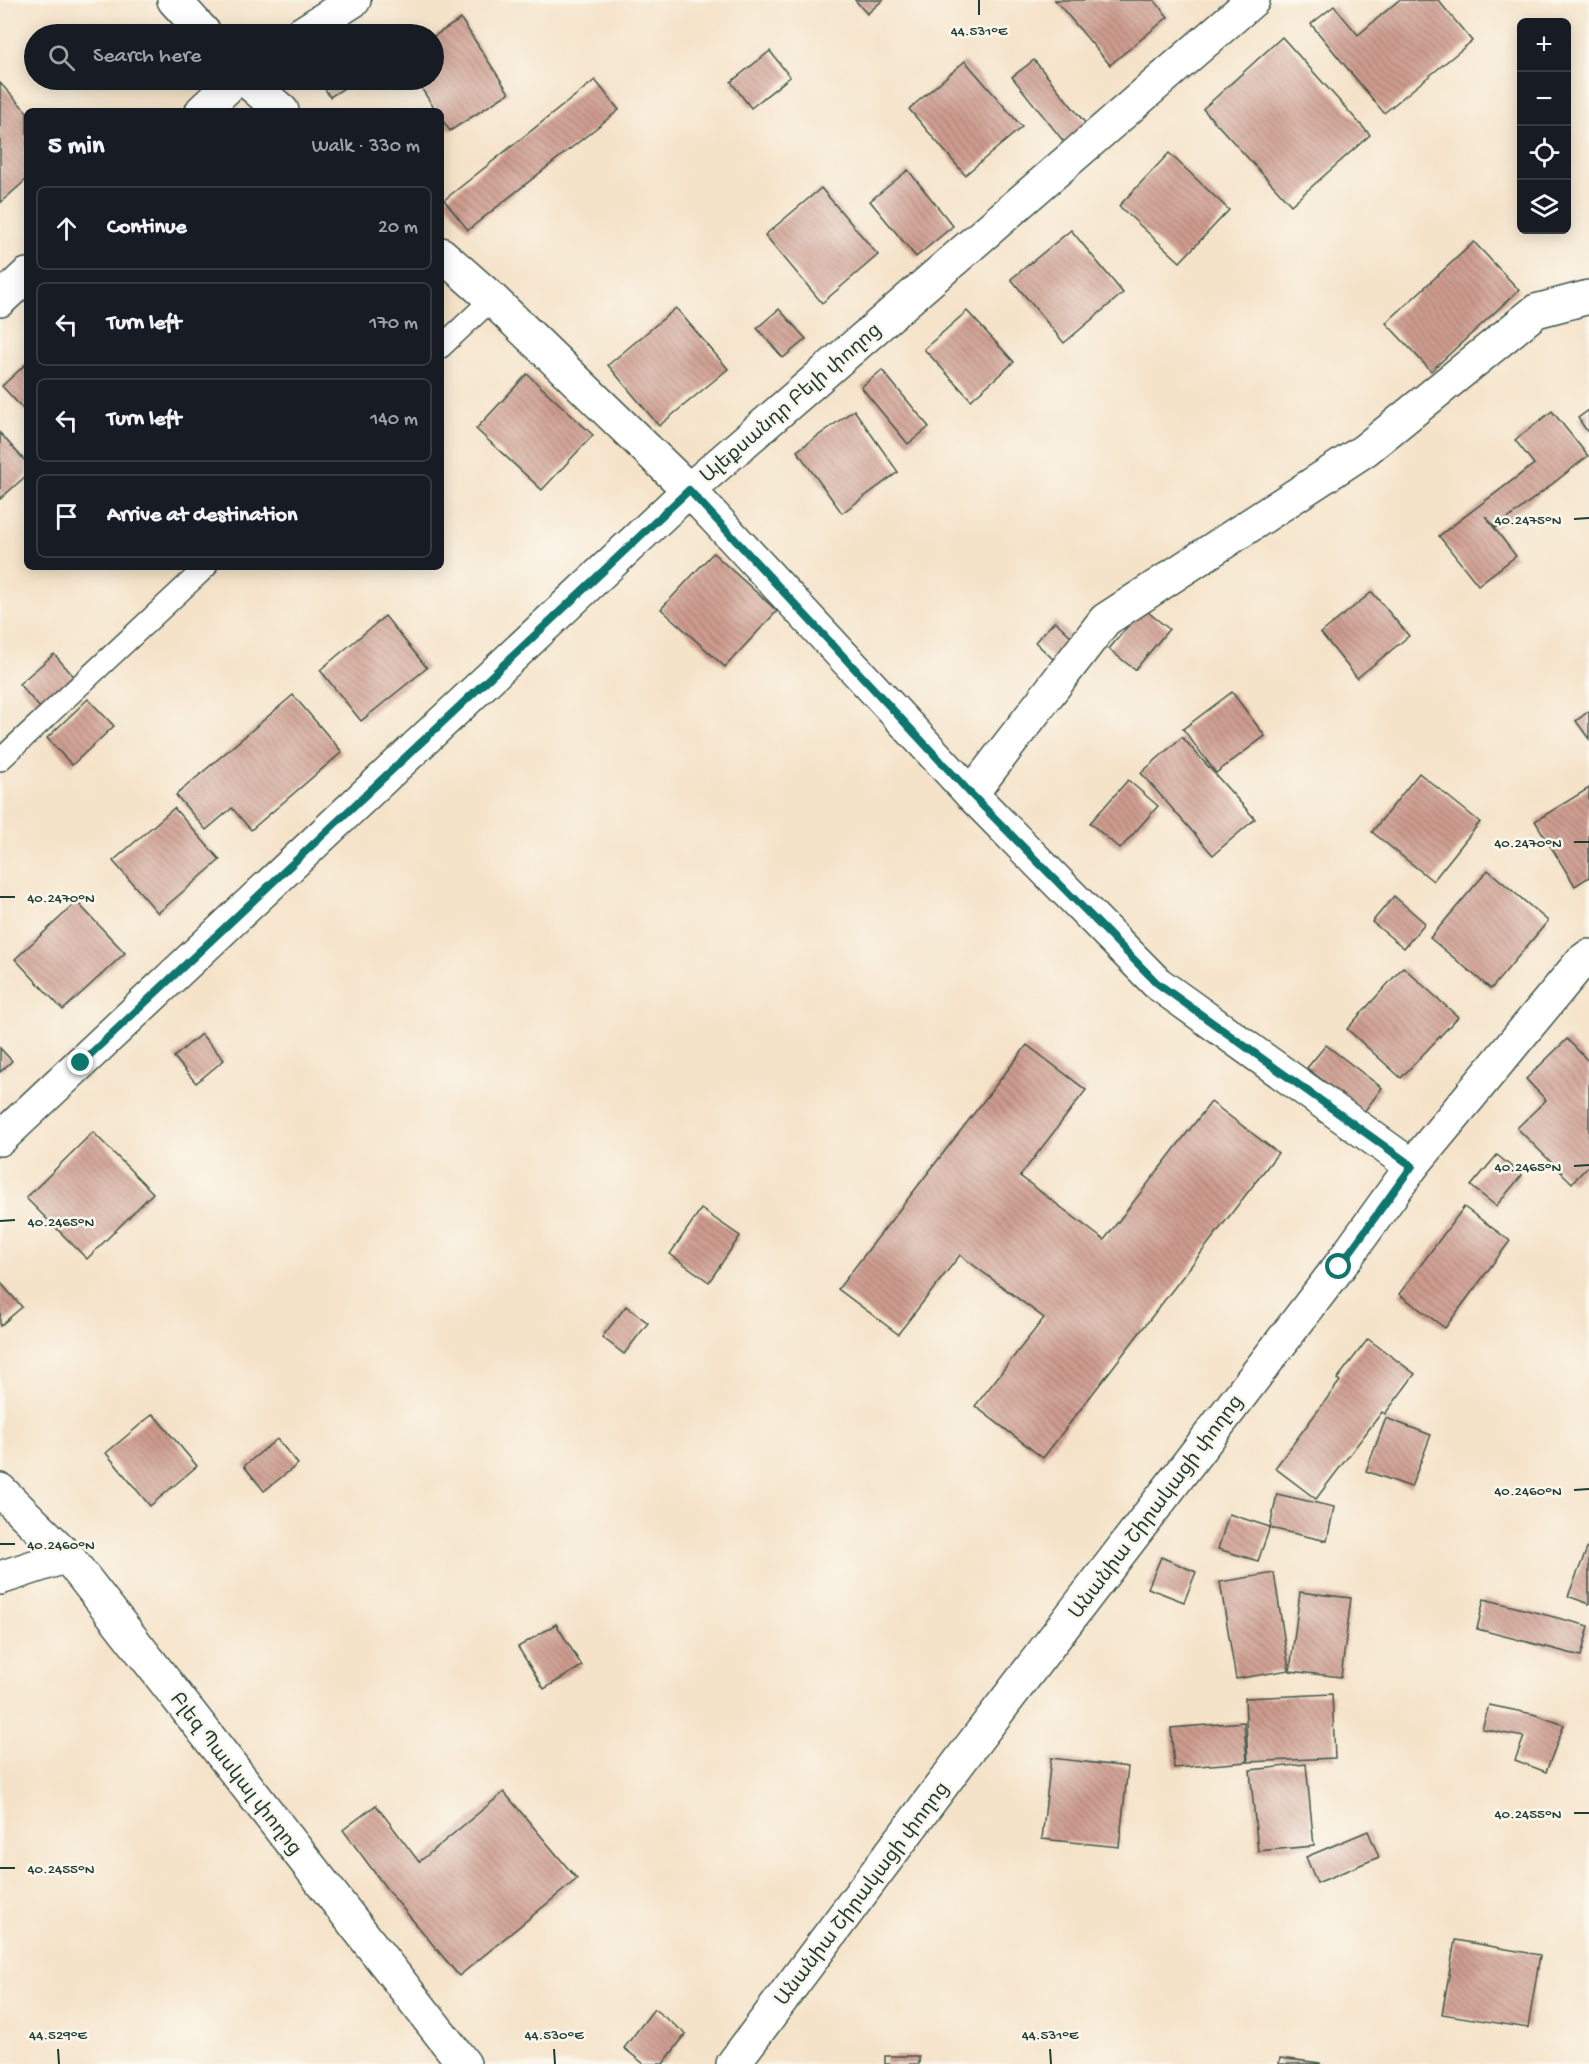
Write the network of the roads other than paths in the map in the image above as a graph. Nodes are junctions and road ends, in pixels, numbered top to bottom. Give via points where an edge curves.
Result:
1 (174, 0) edge
2 (354, 0) edge
3 (1253, 0) edge
4 (196, 24) edge
5 (317, 24) edge
6 (224, 90) edge
7 (258, 90) edge
8 (205, 108) edge
9 (279, 108) edge
10 (444, 257) edge
11 (24, 278) edge
12 (1589, 297) edge
13 (492, 299) junction
14 (0, 300) edge
15 (444, 344) edge
16 (689, 490) junction
17 (203, 570) edge
18 (0, 760) edge
19 (971, 794) junction
20 (1589, 956) edge
21 (0, 1139) edge
22 (1412, 1166) junction
23 (0, 1490) edge
24 (67, 1556) junction
25 (0, 1578) edge
26 (464, 2064) edge
27 (733, 2064) edge

1 - 4 street
2 - 5 street
3 - 16 street, Ալեքսանդր Բելի փողոց
6 - 8 street
7 - 9 street
10 - 13 street
11 - 14 street
12 - 19 street via 1536,311 1365,450 1106,620
13 - 15 lane
13 - 16 street
16 - 19 street
16 - 21 street, Ալեքսանդր Բելի փողոց
17 - 18 lane
19 - 22 street via 1157,983
20 - 22 street, Անանիա Շիրակացի փողոց
22 - 27 street, Անանիա Շիրակացի փողոց
23 - 24 street, Բլեզ Պասկալ փողոց
24 - 25 street
24 - 26 street, Բլեզ Պասկալ փողոց

